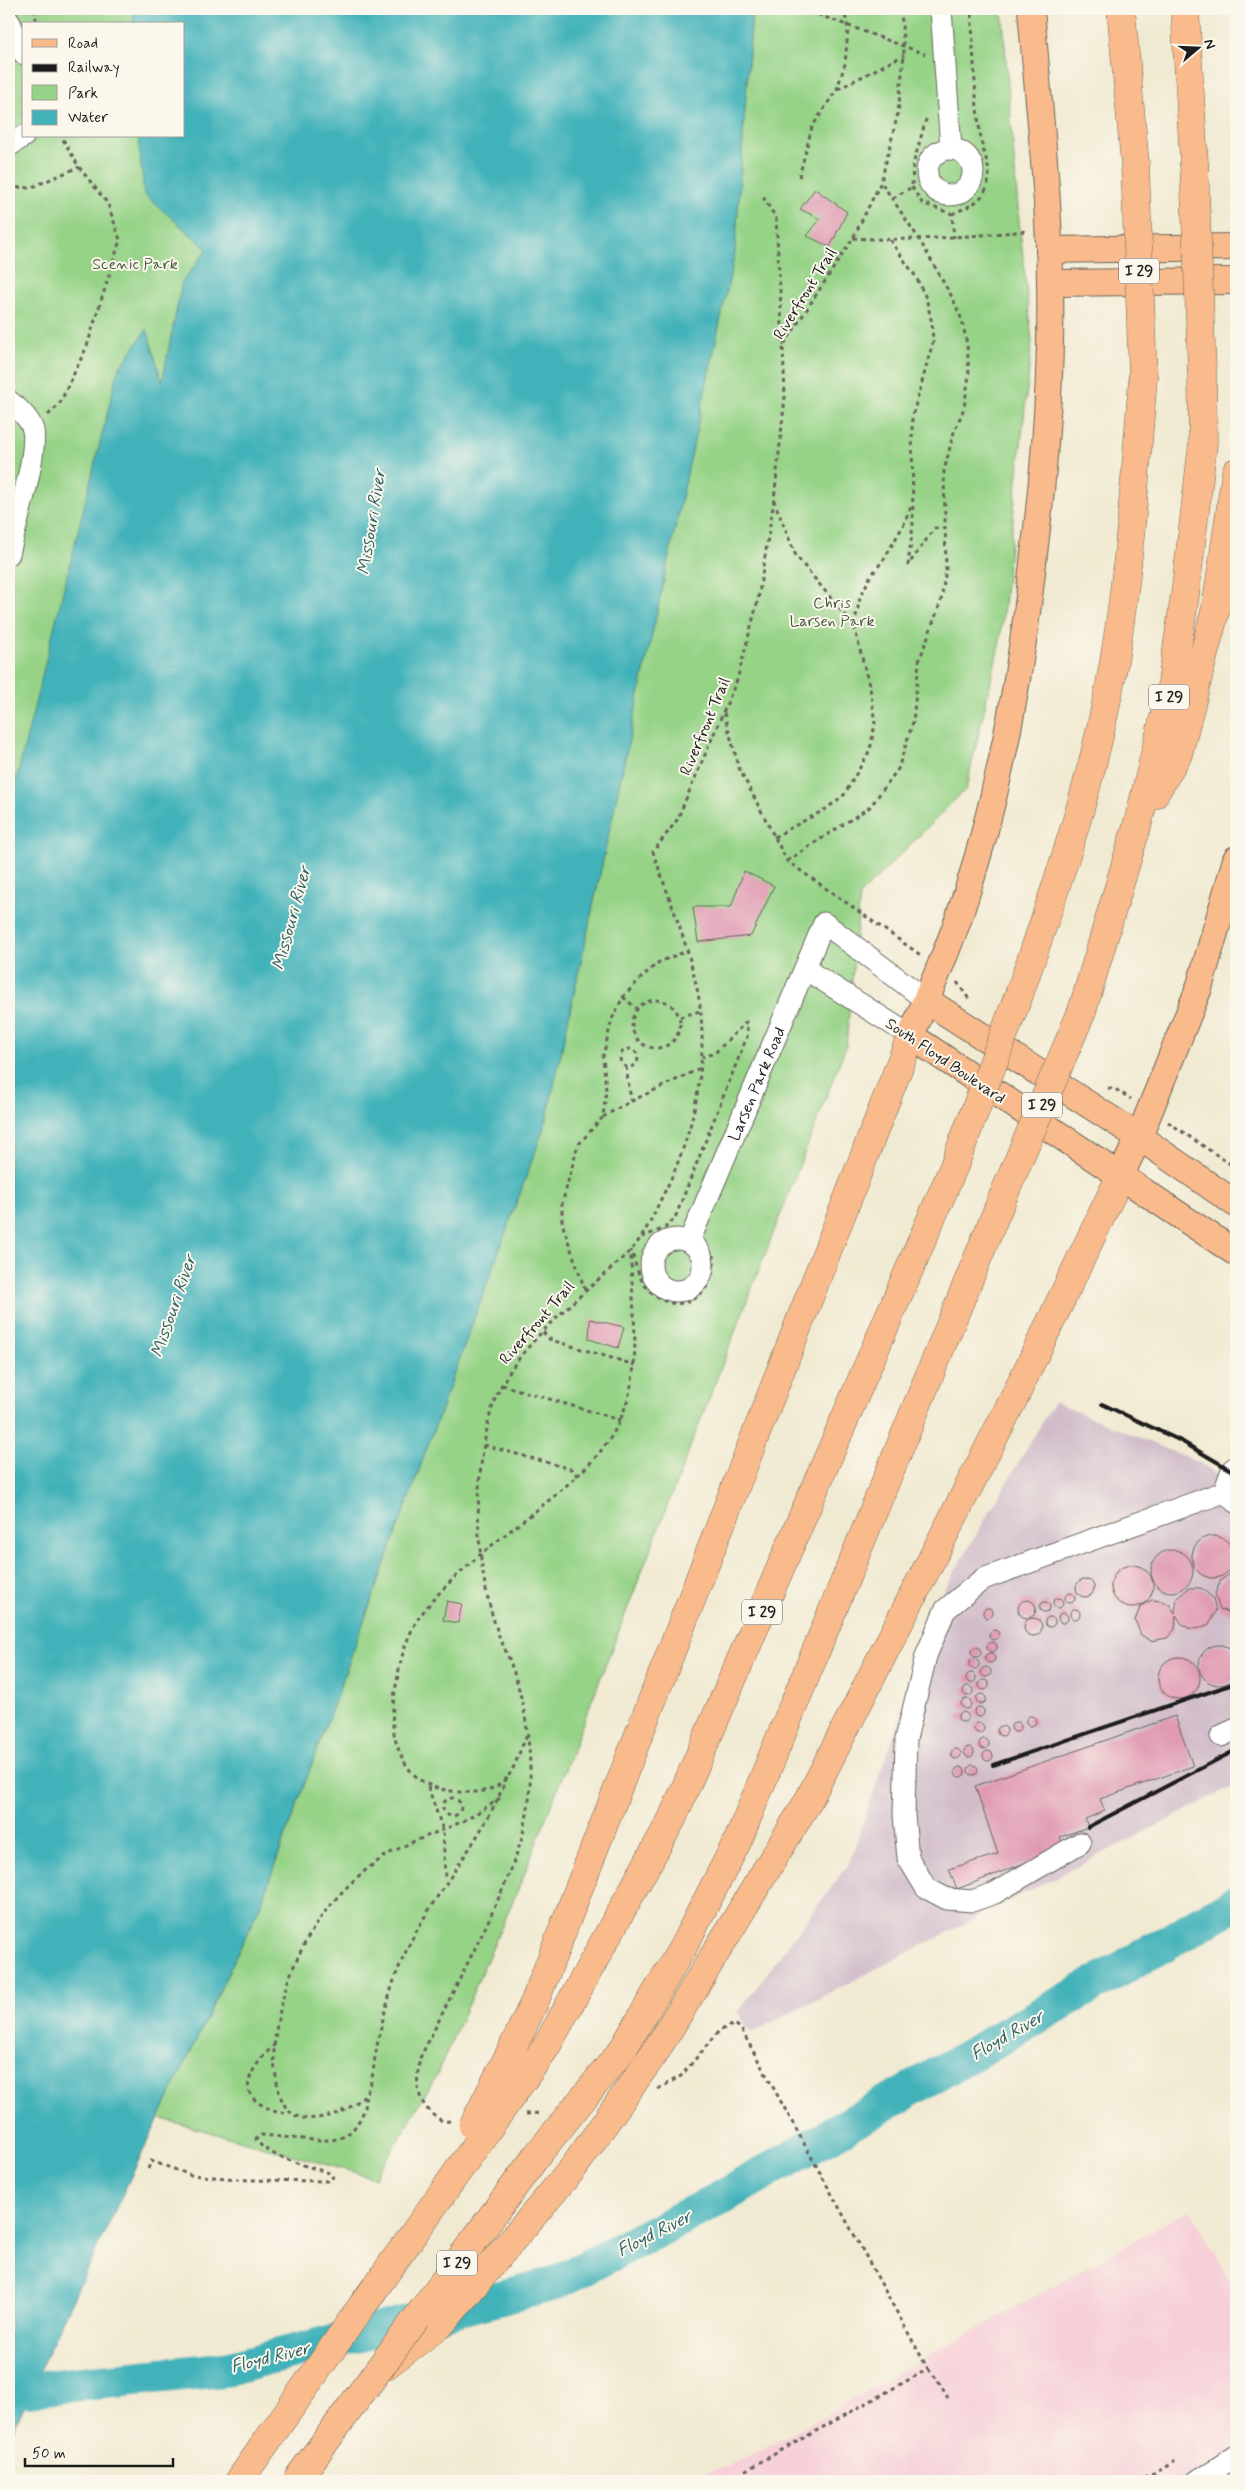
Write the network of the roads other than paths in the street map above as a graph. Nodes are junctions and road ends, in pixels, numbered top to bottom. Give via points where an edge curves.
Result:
1 (942, 9) edge
2 (1031, 9) edge
3 (1121, 9) edge
4 (1185, 9) edge
5 (9, 21) edge
6 (22, 50) edge
7 (22, 137) edge
8 (9, 146) edge
9 (951, 149) dead end
10 (1236, 247) edge
11 (1049, 250) junction
12 (1236, 281) edge
13 (1050, 283) junction
14 (9, 401) edge
15 (1236, 472) edge
16 (9, 554) edge
17 (1139, 819) junction
18 (1236, 859) edge
19 (805, 969) junction
20 (926, 1000) junction
21 (911, 1036) junction
22 (1139, 1137) junction
23 (1120, 1177) junction
24 (1236, 1204) edge
25 (689, 1242) dead end
26 (1236, 1253) edge
27 (1236, 1467) edge
28 (1230, 1497) edge
29 (1080, 1843) dead end
30 (363, 2306) junction
31 (376, 2373) junction
32 (1236, 2456) edge
33 (239, 2481) edge
34 (296, 2481) edge
35 (1197, 2481) edge

1 - 9 street
2 - 11 main road
3 - 30 highway, I 29, bridge via 1135,164 1143,378 1126,586 1105,708 1056,889 954,1166 672,1819 546,2046
4 - 17 highway, I 29, bridge via 1194,163 1203,443 1171,690
5 - 6 street
7 - 8 street
10 - 11 main road
11 - 13 main road
12 - 13 main road
13 - 20 main road via 1043,480 1015,698 963,905
14 - 16 street via 21,411 33,429 33,449
15 - 17 highway via 1216,608 1178,754
17 - 31 highway, I 29, bridge via 1082,1011 738,1840 683,1947 623,2048 538,2154
18 - 22 main road via 1199,988
19 - 20 street, Larsen Park Road via 824,923
19 - 21 street, South Floyd Boulevard
19 - 25 street, Larsen Park Road
20 - 21 main road
20 - 22 main road
21 - 23 main road, South Floyd Boulevard
21 - 30 highway, bridge via 535,2001 455,2162
22 - 23 main road
22 - 24 main road
23 - 26 main road, South Floyd Boulevard
23 - 31 highway, bridge via 1014,1398 807,1803 658,2049 574,2168 442,2323
27 - 28 street via 1232,1470
28 - 29 street via 983,1579 945,1610 926,1656 906,1739 904,1815 908,1858 926,1888 948,1899 972,1901 995,1892
30 - 33 highway, I 29
31 - 34 highway, I 29, bridge
32 - 35 street

